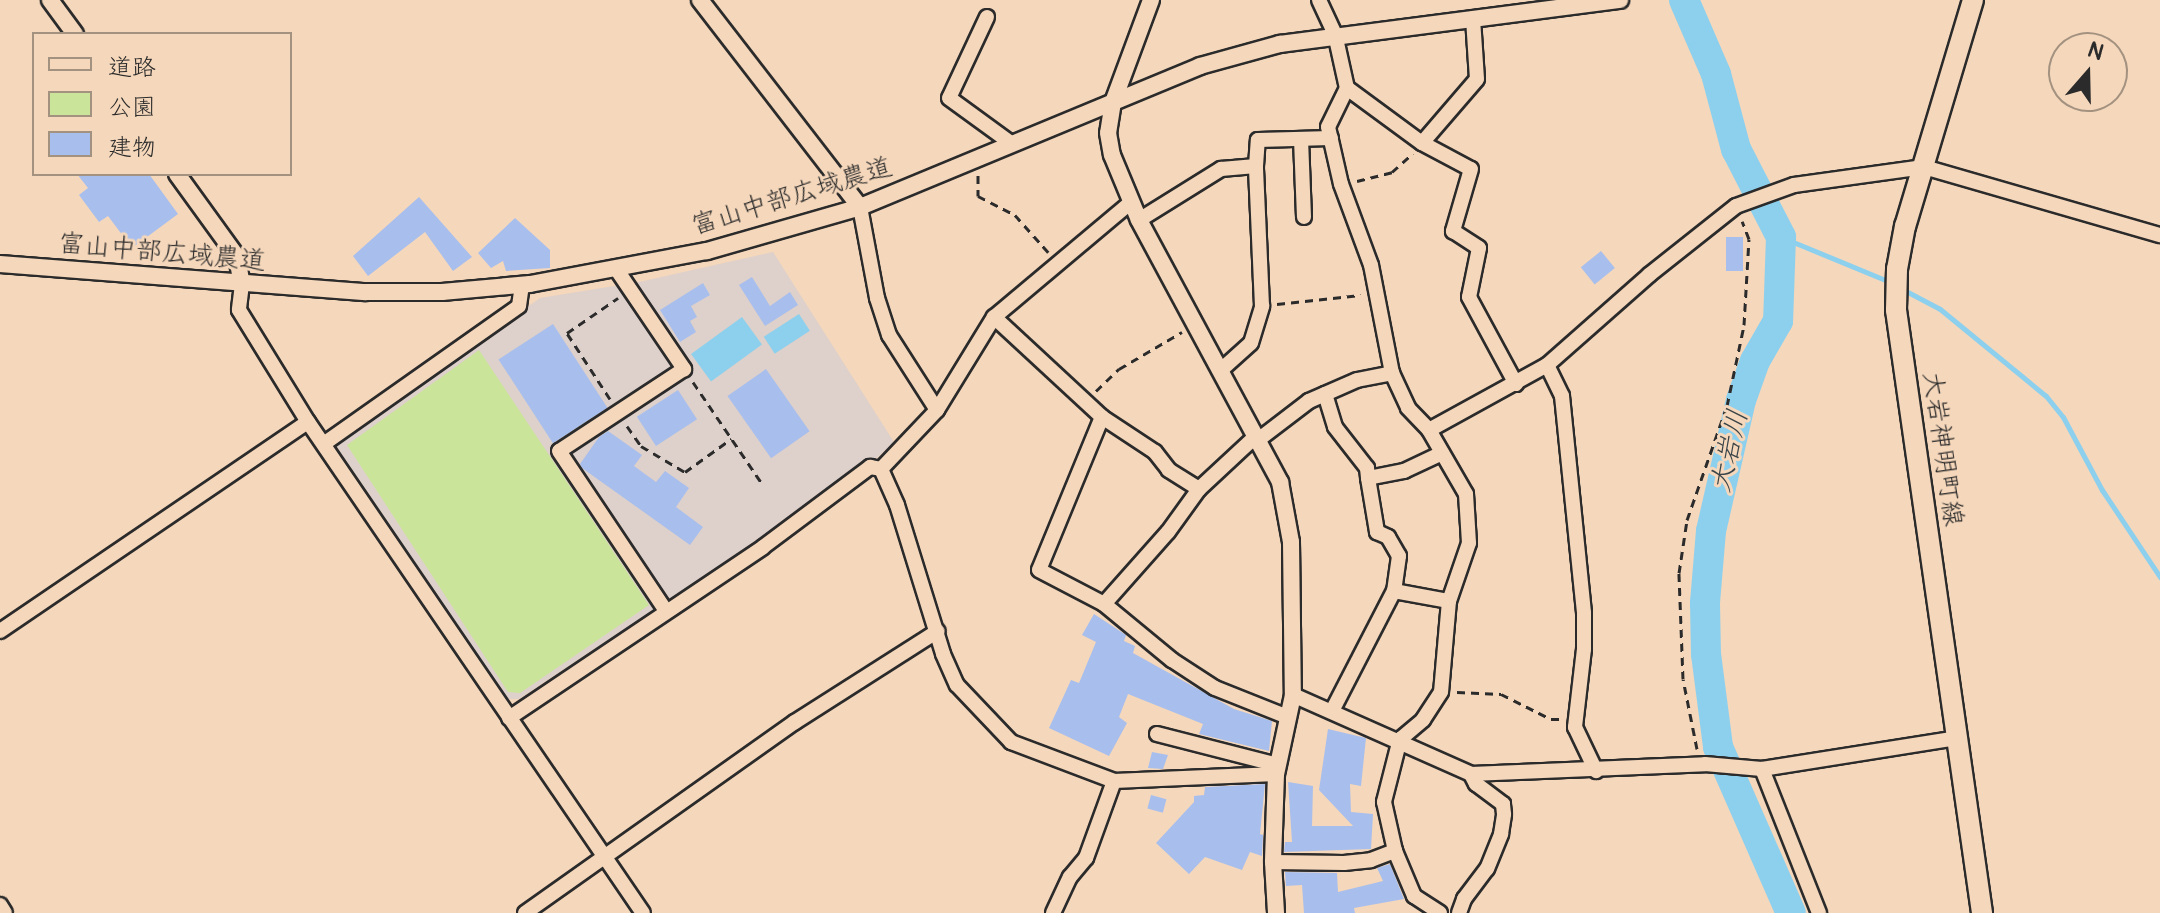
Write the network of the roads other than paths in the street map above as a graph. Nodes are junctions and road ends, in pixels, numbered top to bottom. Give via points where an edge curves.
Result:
1 (50, 0) edge
2 (700, 0) edge
3 (1151, 0) edge
4 (1319, 0) edge
5 (1620, 0) edge
6 (1973, 0) edge
7 (987, 17) dead end
8 (1473, 18) junction
9 (74, 32) edge
10 (1335, 34) junction
11 (1347, 88) junction
12 (1113, 102) junction
13 (1331, 138) junction
14 (1301, 139) junction
15 (1422, 143) junction
16 (1012, 144) junction
17 (1256, 166) junction
18 (1924, 167) junction
19 (178, 176) edge
20 (1130, 203) junction
21 (860, 207) junction
22 (1304, 217) dead end
23 (1139, 220) junction
24 (2160, 235) edge
25 (0, 264) edge
26 (617, 270) junction
27 (242, 284) junction
28 (522, 285) junction
29 (994, 317) junction
30 (1547, 365) junction
31 (1221, 370) junction
32 (1392, 373) junction
33 (1516, 384) junction
34 (1325, 394) junction
35 (937, 410) junction
36 (1102, 417) junction
37 (308, 422) junction
38 (1429, 430) junction
39 (1257, 438) junction
40 (325, 443) junction
41 (1442, 453) junction
42 (881, 469) junction
43 (1368, 478) junction
44 (1199, 489) junction
45 (1394, 591) junction
46 (1449, 601) junction
47 (1104, 604) junction
48 (666, 611) junction
49 (0, 631) edge
50 (938, 631) junction
51 (1293, 695) junction
52 (1332, 711) junction
53 (1288, 717) junction
54 (509, 718) junction
55 (1157, 734) dead end
56 (1957, 738) junction
57 (1400, 739) junction
58 (1277, 769) junction
59 (1762, 769) junction
60 (1596, 771) junction
61 (1471, 774) junction
62 (1114, 781) junction
63 (1395, 851) junction
64 (605, 855) junction
65 (1273, 862) junction
66 (0, 905) edge
67 (5, 913) edge
68 (525, 913) edge
69 (643, 913) edge
70 (1053, 913) edge
71 (1276, 913) edge
72 (1440, 913) edge
73 (1459, 913) edge
74 (1819, 913) edge
75 (1982, 913) edge

1 - 9 street
2 - 21 street
3 - 12 street
4 - 10 street
5 - 8 street, 富山中部広域農道
6 - 18 main road, 大岩神明町線
7 - 16 street via 949,98
8 - 10 street, 富山中部広域農道
8 - 15 street via 1477,79
10 - 11 street
10 - 12 street, 富山中部広域農道 via 1200,66
11 - 13 street via 1328,127
11 - 15 street
12 - 16 street, 富山中部広域農道
12 - 20 street via 1108,133
13 - 14 street
13 - 32 street via 1378,293
14 - 17 street via 1258,140
14 - 22 street
15 - 33 street via 1471,169 1453,231 1479,248 1469,297
16 - 21 street, 富山中部広域農道
17 - 23 street via 1221,169
17 - 31 street via 1262,306 1251,343
18 - 24 street
18 - 30 street via 1794,185 1736,206
18 - 56 main road, 大岩神明町線 via 1905,226 1896,310
19 - 27 street via 237,257
20 - 23 street
20 - 29 street
21 - 26 street, 富山中部広域農道 via 707,251
21 - 35 street via 889,335
23 - 31 street
25 - 27 street, 富山中部広域農道
26 - 28 street, 富山中部広域農道
26 - 48 street via 684,369 559,451
27 - 28 street, 富山中部広域農道 via 366,292
27 - 37 street via 239,310
28 - 40 street via 519,306
29 - 35 street
29 - 36 street
30 - 33 street
30 - 60 street via 1562,396 1584,613 1575,727
31 - 39 street
32 - 34 street
32 - 38 street via 1408,408
33 - 38 street
34 - 39 street
34 - 43 street via 1335,427 1367,468
35 - 42 street
36 - 44 street
36 - 47 street via 1039,570
37 - 40 street
37 - 49 street
38 - 41 street
39 - 44 street
39 - 51 street via 1280,482 1291,542
40 - 54 street
41 - 43 street via 1404,471
41 - 46 street via 1466,494 1469,522 1469,543
42 - 48 street via 870,467
42 - 50 street
43 - 45 street via 1377,532 1388,537 1399,556
44 - 47 street
45 - 46 street
45 - 52 street
46 - 57 street via 1441,692 1423,720
47 - 53 street via 1215,688
48 - 54 street
50 - 62 street via 957,685 1011,742
50 - 64 street via 795,722
51 - 52 street
51 - 53 street
52 - 57 street
53 - 58 street
54 - 64 street
55 - 58 street
56 - 59 street
56 - 75 main road, 大岩神明町線
57 - 61 street
57 - 63 street via 1384,802
58 - 62 street
58 - 65 street
59 - 60 street via 1703,764
59 - 74 street
60 - 61 street
61 - 73 street via 1503,804 1504,814 1487,869
62 - 70 street via 1086,858
63 - 65 street via 1344,863
63 - 72 street via 1414,896
64 - 68 street
64 - 69 street
65 - 71 street
66 - 67 street

